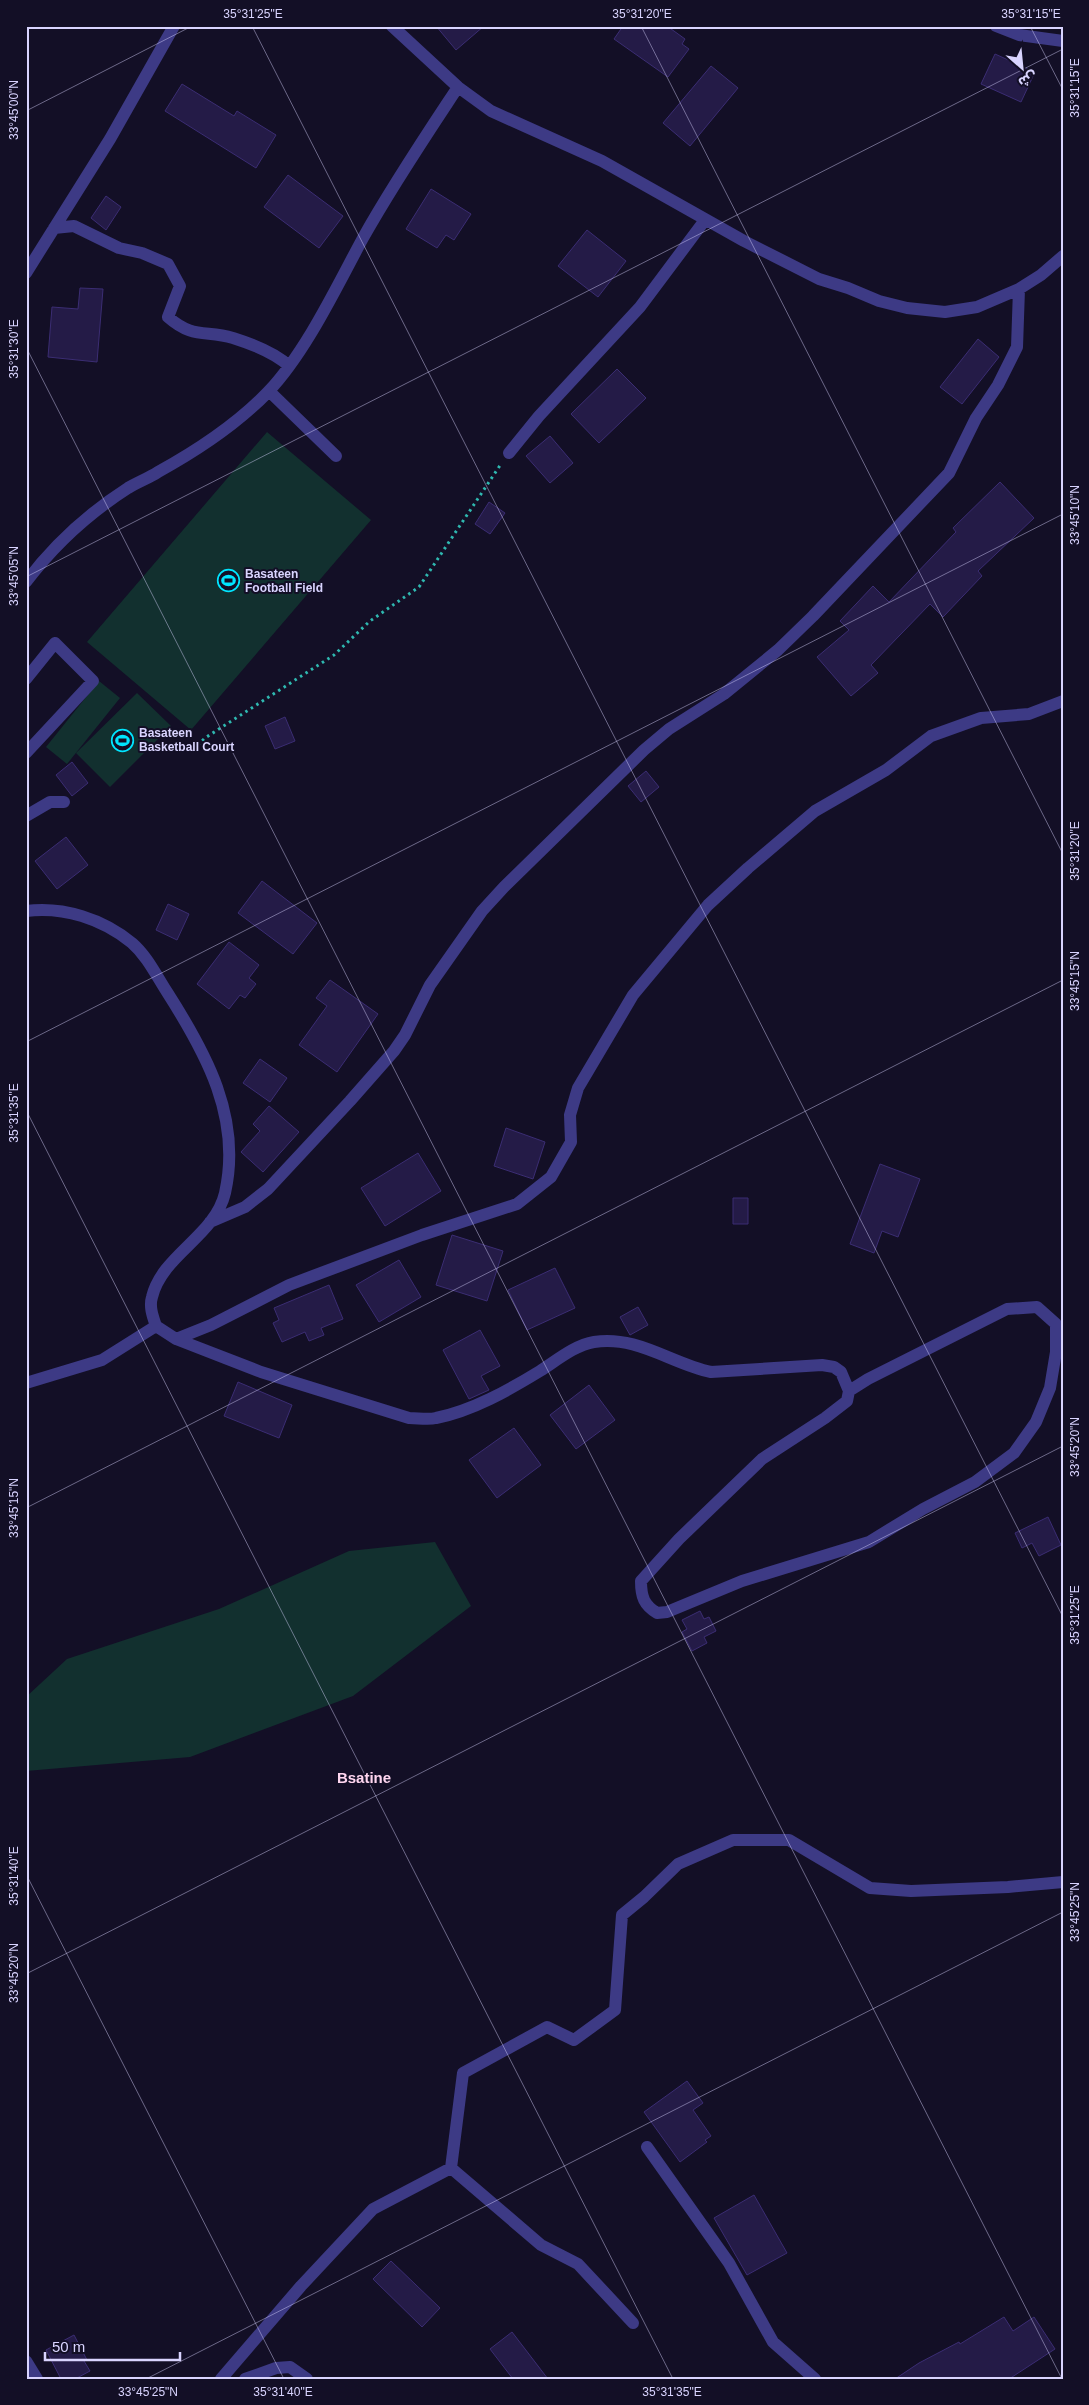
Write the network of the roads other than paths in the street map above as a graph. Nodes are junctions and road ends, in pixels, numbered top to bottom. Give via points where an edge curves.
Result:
1 (174, 26) edge
2 (392, 26) edge
3 (996, 26) edge
4 (1063, 42) edge
5 (458, 87) junction
6 (705, 220) junction
7 (54, 228) junction
8 (1063, 256) edge
9 (26, 273) edge
10 (1019, 289) junction
11 (289, 366) junction
12 (269, 391) junction
13 (509, 454) road end
14 (336, 456) dead end
15 (26, 582) edge
16 (26, 679) edge
17 (1063, 701) edge
18 (26, 753) edge
19 (64, 802) dead end
20 (26, 816) edge
21 (26, 911) edge
22 (210, 1222) junction
23 (156, 1326) junction
24 (176, 1339) junction
25 (26, 1383) edge
26 (849, 1391) junction
27 (1063, 1882) edge
28 (647, 2147) dead end
29 (451, 2168) junction
30 (633, 2323) dead end
31 (26, 2362) edge
32 (37, 2379) edge
33 (221, 2379) edge
34 (245, 2379) edge
35 (307, 2379) edge
36 (815, 2379) edge

1 - 7 street via 110,139
2 - 5 street
3 - 4 street via 1019,35
5 - 6 street via 491,111 602,161
5 - 11 street via 397,179
6 - 10 street via 819,279 907,308 946,312 976,306
6 - 13 street via 640,306 539,416
7 - 9 street
7 - 11 street via 74,226 119,248 168,264 180,286 168,317 181,329 232,338 280,357
8 - 10 street
10 - 22 street via 1017,347 998,385 976,418 950,473 778,650 724,694 669,729 644,750 504,887 482,911 430,985 394,1051 268,1189 245,1207
11 - 12 street
12 - 14 street
12 - 15 street via 214,437 129,487 86,518 43,560
16 - 18 street via 55,643 93,681
17 - 24 street via 1029,714 981,718 931,736 886,770 815,811 748,868 708,905 633,995 578,1088 570,1115 571,1142 551,1177 517,1204 422,1235 289,1285 211,1326
19 - 20 street via 50,802
21 - 22 street via 63,911 104,924 142,954 186,1021 216,1079 226,1124 230,1162 225,1195
22 - 23 street via 166,1270 157,1286 152,1296 151,1311
23 - 24 street
23 - 25 street via 102,1360
24 - 26 street via 261,1372 409,1418 434,1419 459,1412 593,1342 644,1347 694,1369 711,1372 834,1367 841,1372
26 - 26 street via 840,1407 762,1459 658,1560 641,1582 641,1595 648,1607 657,1613 667,1612 742,1580 869,1542 975,1482 1014,1453 1036,1422 1050,1388 1056,1352 1056,1324 1037,1308 1007,1309
27 - 29 street via 911,1892 870,1888 789,1840 733,1840 678,1864 622,1915 614,2010 574,2040 547,2028 463,2073
28 - 36 street via 729,2264 773,2342
29 - 30 street via 541,2245 578,2264
29 - 33 street via 373,2209
31 - 32 street
34 - 35 street via 276,2368 290,2367

